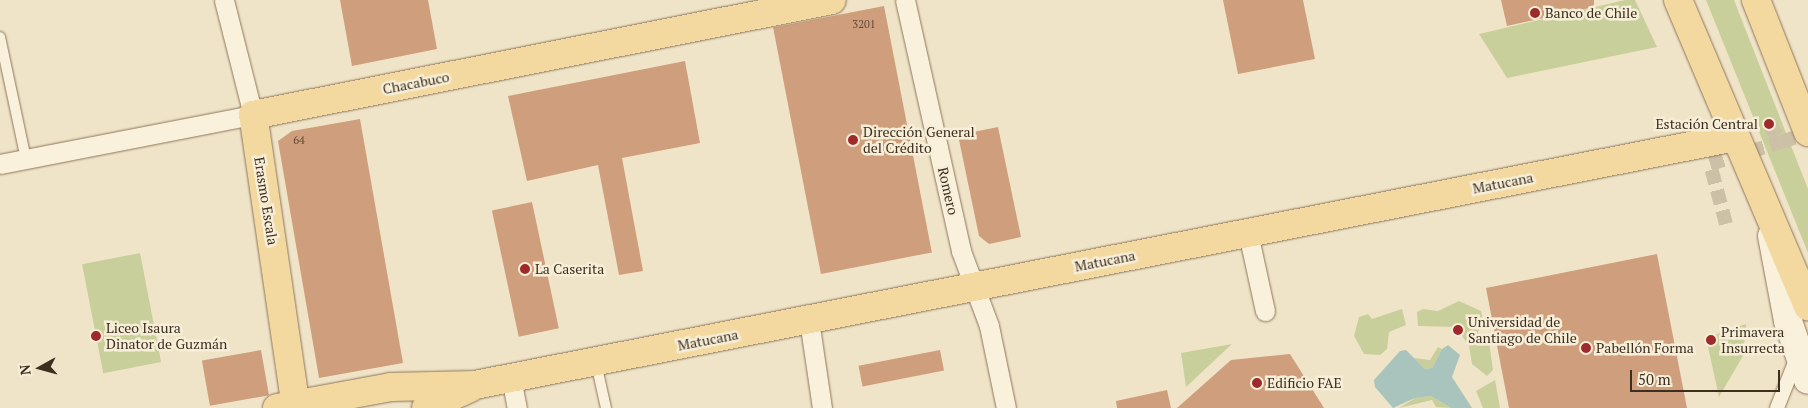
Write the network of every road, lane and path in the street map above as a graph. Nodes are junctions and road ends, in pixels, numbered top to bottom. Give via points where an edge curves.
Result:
1 (224, 0) edge
2 (832, 0) edge
3 (905, 0) edge
4 (1678, 0) edge
5 (1756, 0) edge
6 (0, 38) edge
7 (253, 116) junction
8 (1808, 132) edge
9 (1736, 137) junction
10 (26, 159) junction
11 (0, 164) edge
12 (1768, 217) junction
13 (1248, 233) junction
14 (975, 287) junction
15 (1808, 307) edge
16 (1265, 311) dead end
17 (809, 320) junction
18 (1798, 354) junction
19 (596, 362) junction
20 (511, 378) junction
21 (1808, 380) edge
22 (475, 385) junction
23 (290, 407) edge
24 (426, 408) edge
25 (517, 408) edge
26 (606, 408) edge
27 (822, 408) edge
28 (1006, 408) edge
29 (1777, 408) edge

1 - 7 street, Erasmo Escala
2 - 7 main road, Chacabuco
3 - 14 street, Romero via 962,252
4 - 9 main road
5 - 8 main road
6 - 10 lane
7 - 10 street, Chacabuco
7 - 23 main road, Erasmo Escala
9 - 12 main road
9 - 13 main road, Matucana
10 - 11 street, Chacabuco
12 - 15 main road
12 - 18 main road
13 - 14 main road, Matucana
13 - 16 street
14 - 17 main road, Matucana
14 - 28 street, Romero
17 - 19 main road, Matucana
17 - 27 street
18 - 21 main road
18 - 29 street
19 - 20 main road, Matucana
19 - 26 lane
20 - 22 main road, Matucana
20 - 25 street
22 - 23 main road, Matucana via 391,387
22 - 24 main road, Matucana

